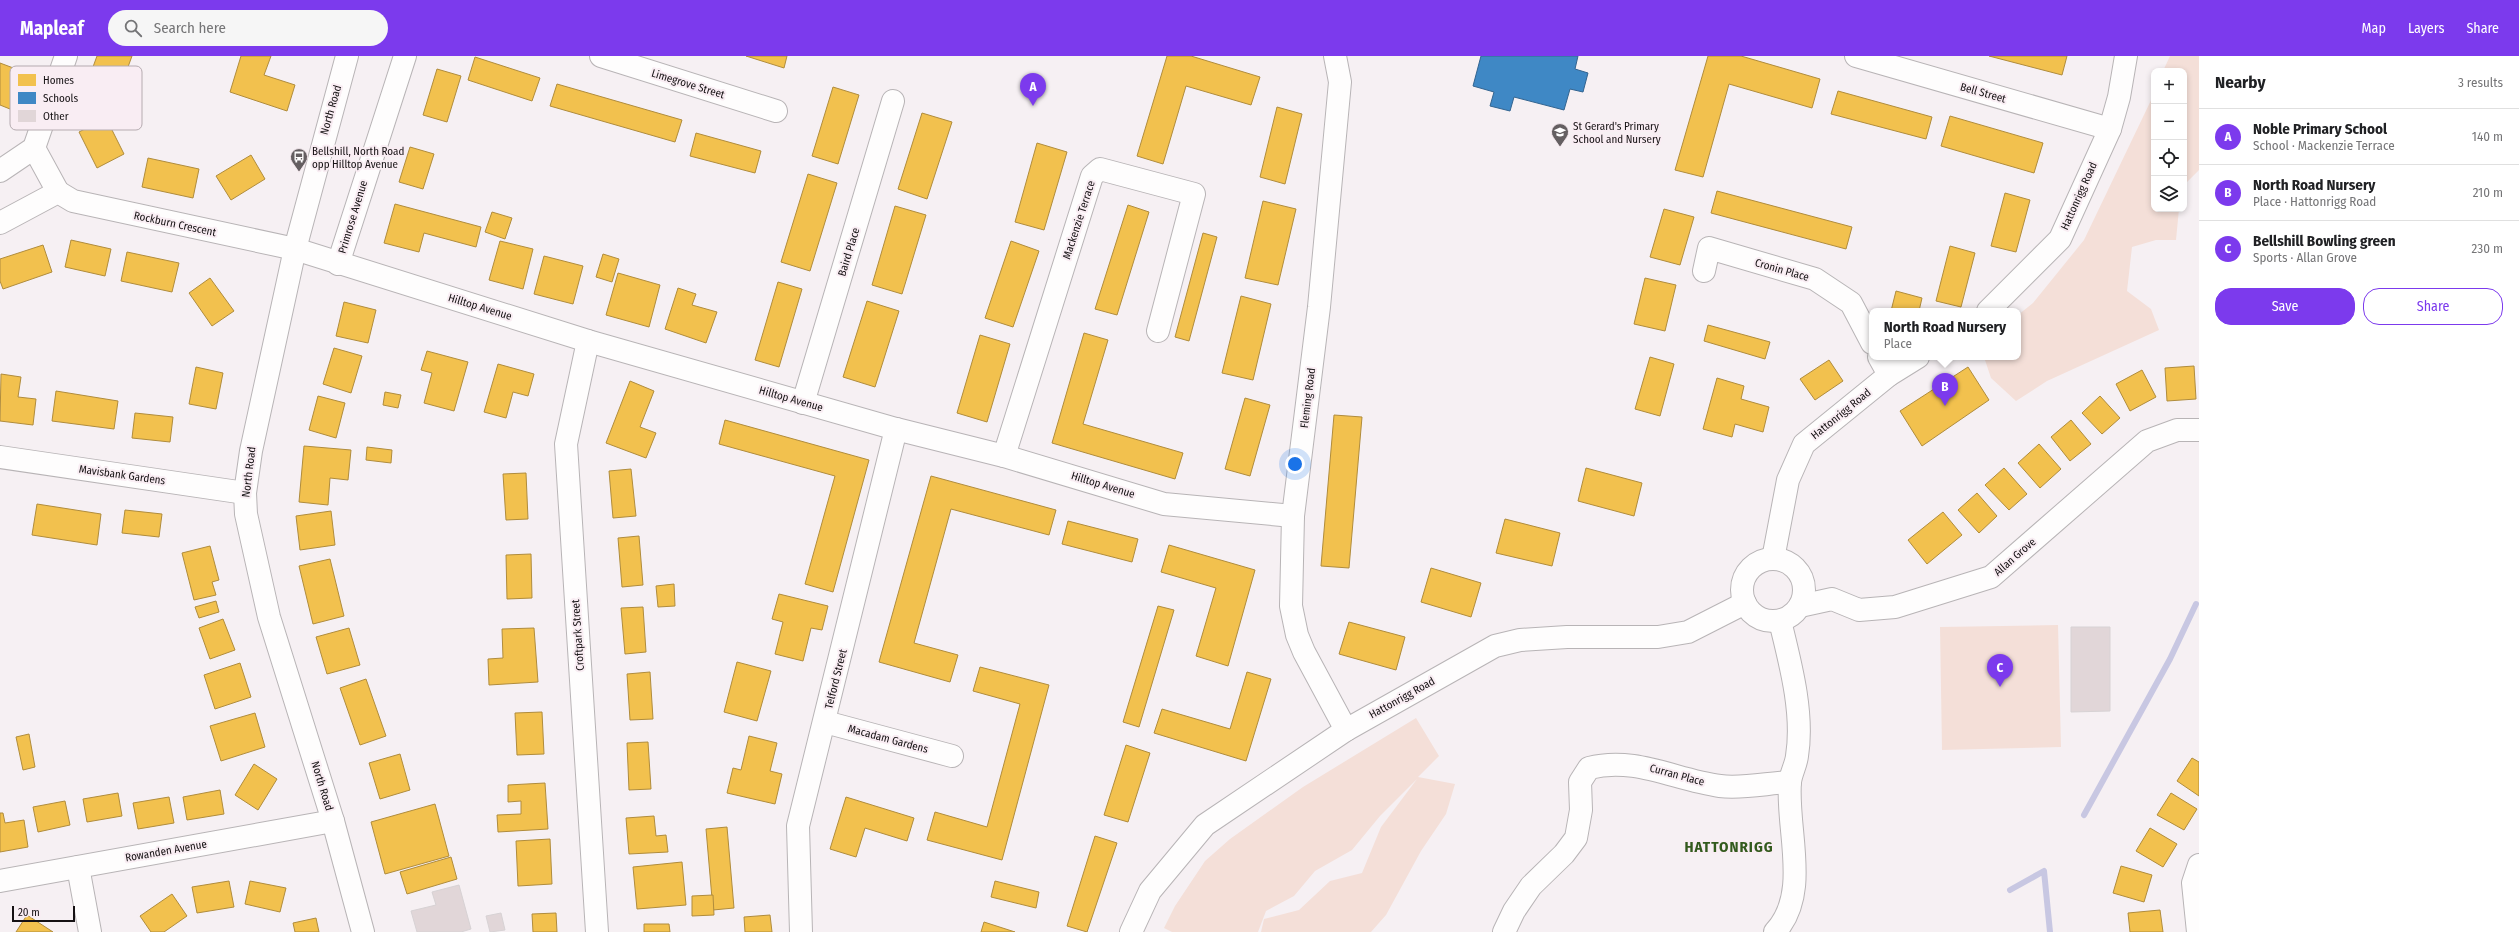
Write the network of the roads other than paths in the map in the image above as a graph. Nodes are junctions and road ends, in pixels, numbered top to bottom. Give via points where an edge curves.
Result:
1 (66, 56) edge
2 (347, 56) edge
3 (405, 56) edge
4 (601, 56) edge
5 (1335, 56) edge
6 (1856, 56) edge
7 (2126, 56) edge
8 (63, 66) edge
9 (893, 101) dead end
10 (776, 111) dead end
11 (2110, 129) junction
12 (40, 130) edge
13 (34, 148) junction
14 (0, 171) edge
15 (58, 192) junction
16 (0, 223) edge
17 (295, 250) junction
18 (338, 264) junction
19 (1704, 271) dead end
20 (1991, 308) edge
21 (1158, 331) dead end
22 (1869, 337) edge
23 (588, 340) junction
24 (1907, 360) edge
25 (1884, 366) edge
26 (803, 403) junction
27 (896, 429) junction
28 (2199, 430) edge
29 (1004, 456) junction
30 (0, 457) edge
31 (245, 493) junction
32 (1293, 516) junction
33 (1773, 559) junction
34 (1745, 603) junction
35 (1800, 606) junction
36 (1780, 621) junction
37 (825, 722) junction
38 (1346, 730) junction
39 (952, 756) dead end
40 (1790, 782) junction
41 (333, 821) junction
42 (2199, 865) edge
43 (78, 867) junction
44 (0, 881) edge
45 (90, 932) edge
46 (363, 932) edge
47 (597, 932) edge
48 (800, 932) edge
49 (1131, 932) edge
50 (1504, 932) edge
51 (1775, 932) edge
52 (2198, 932) edge

1 - 8 street
2 - 17 street, North Road
3 - 18 street, Primrose Avenue
4 - 10 street, Limegrove Street
5 - 32 street, Fleming Road via 1340,82 1319,307
6 - 11 street, Bell Street
7 - 11 street, Hattonrigg Road
9 - 26 street, Baird Place
11 - 20 street, Hattonrigg Road via 2060,239
12 - 13 street
13 - 14 street
13 - 15 street, Rockburn Crescent
15 - 16 street
15 - 17 street, Rockburn Crescent via 73,202
17 - 18 street, Hilltop Avenue
17 - 31 street, North Road via 251,451
18 - 23 street, Hilltop Avenue
19 - 22 street, Cronin Place via 1709,248 1815,280 1851,304
21 - 29 street, Mackenzie Terrace via 1194,194 1100,169 1092,176
23 - 26 street, Hilltop Avenue
23 - 47 street, Croftpark Street via 566,444
24 - 25 street, Hattonrigg Road
25 - 33 street, Hattonrigg Road via 1804,444 1788,480
26 - 27 street, Hilltop Avenue
27 - 29 street, Hilltop Avenue
27 - 37 street, Telford Street
28 - 35 street, Allan Grove via 2177,430 2147,441 1991,577 1895,607 1859,610 1832,599
29 - 32 street, Hilltop Avenue via 1164,504
30 - 31 street, Mavisbank Gardens
31 - 41 street, North Road via 246,514 269,617
32 - 38 street, Fleming Road via 1291,606 1297,635
33 - 34 street via 1758,563 1746,575 1742,593
33 - 35 street via 1790,564 1798,572 1803,581 1804,594
34 - 36 street via 1763,620
34 - 38 street, Hattonrigg Road via 1688,632 1658,637 1520,640 1496,646
35 - 36 street via 1790,617
36 - 40 street via 1794,679 1798,737 1797,756
37 - 39 street, Macadam Gardens
37 - 48 street, Telford Street via 798,826
38 - 49 street, Hattonrigg Road via 1205,825 1150,891
40 - 50 street, Curran Place via 1722,786 1689,780 1648,767 1606,763 1589,768 1580,782 1581,810 1576,838 1564,854 1531,886 1514,911
40 - 51 street via 1792,898 1784,922
41 - 43 street, Rowanden Avenue
41 - 46 street, North Road
42 - 52 street via 2193,883
43 - 44 street, Rowanden Avenue
43 - 45 street

